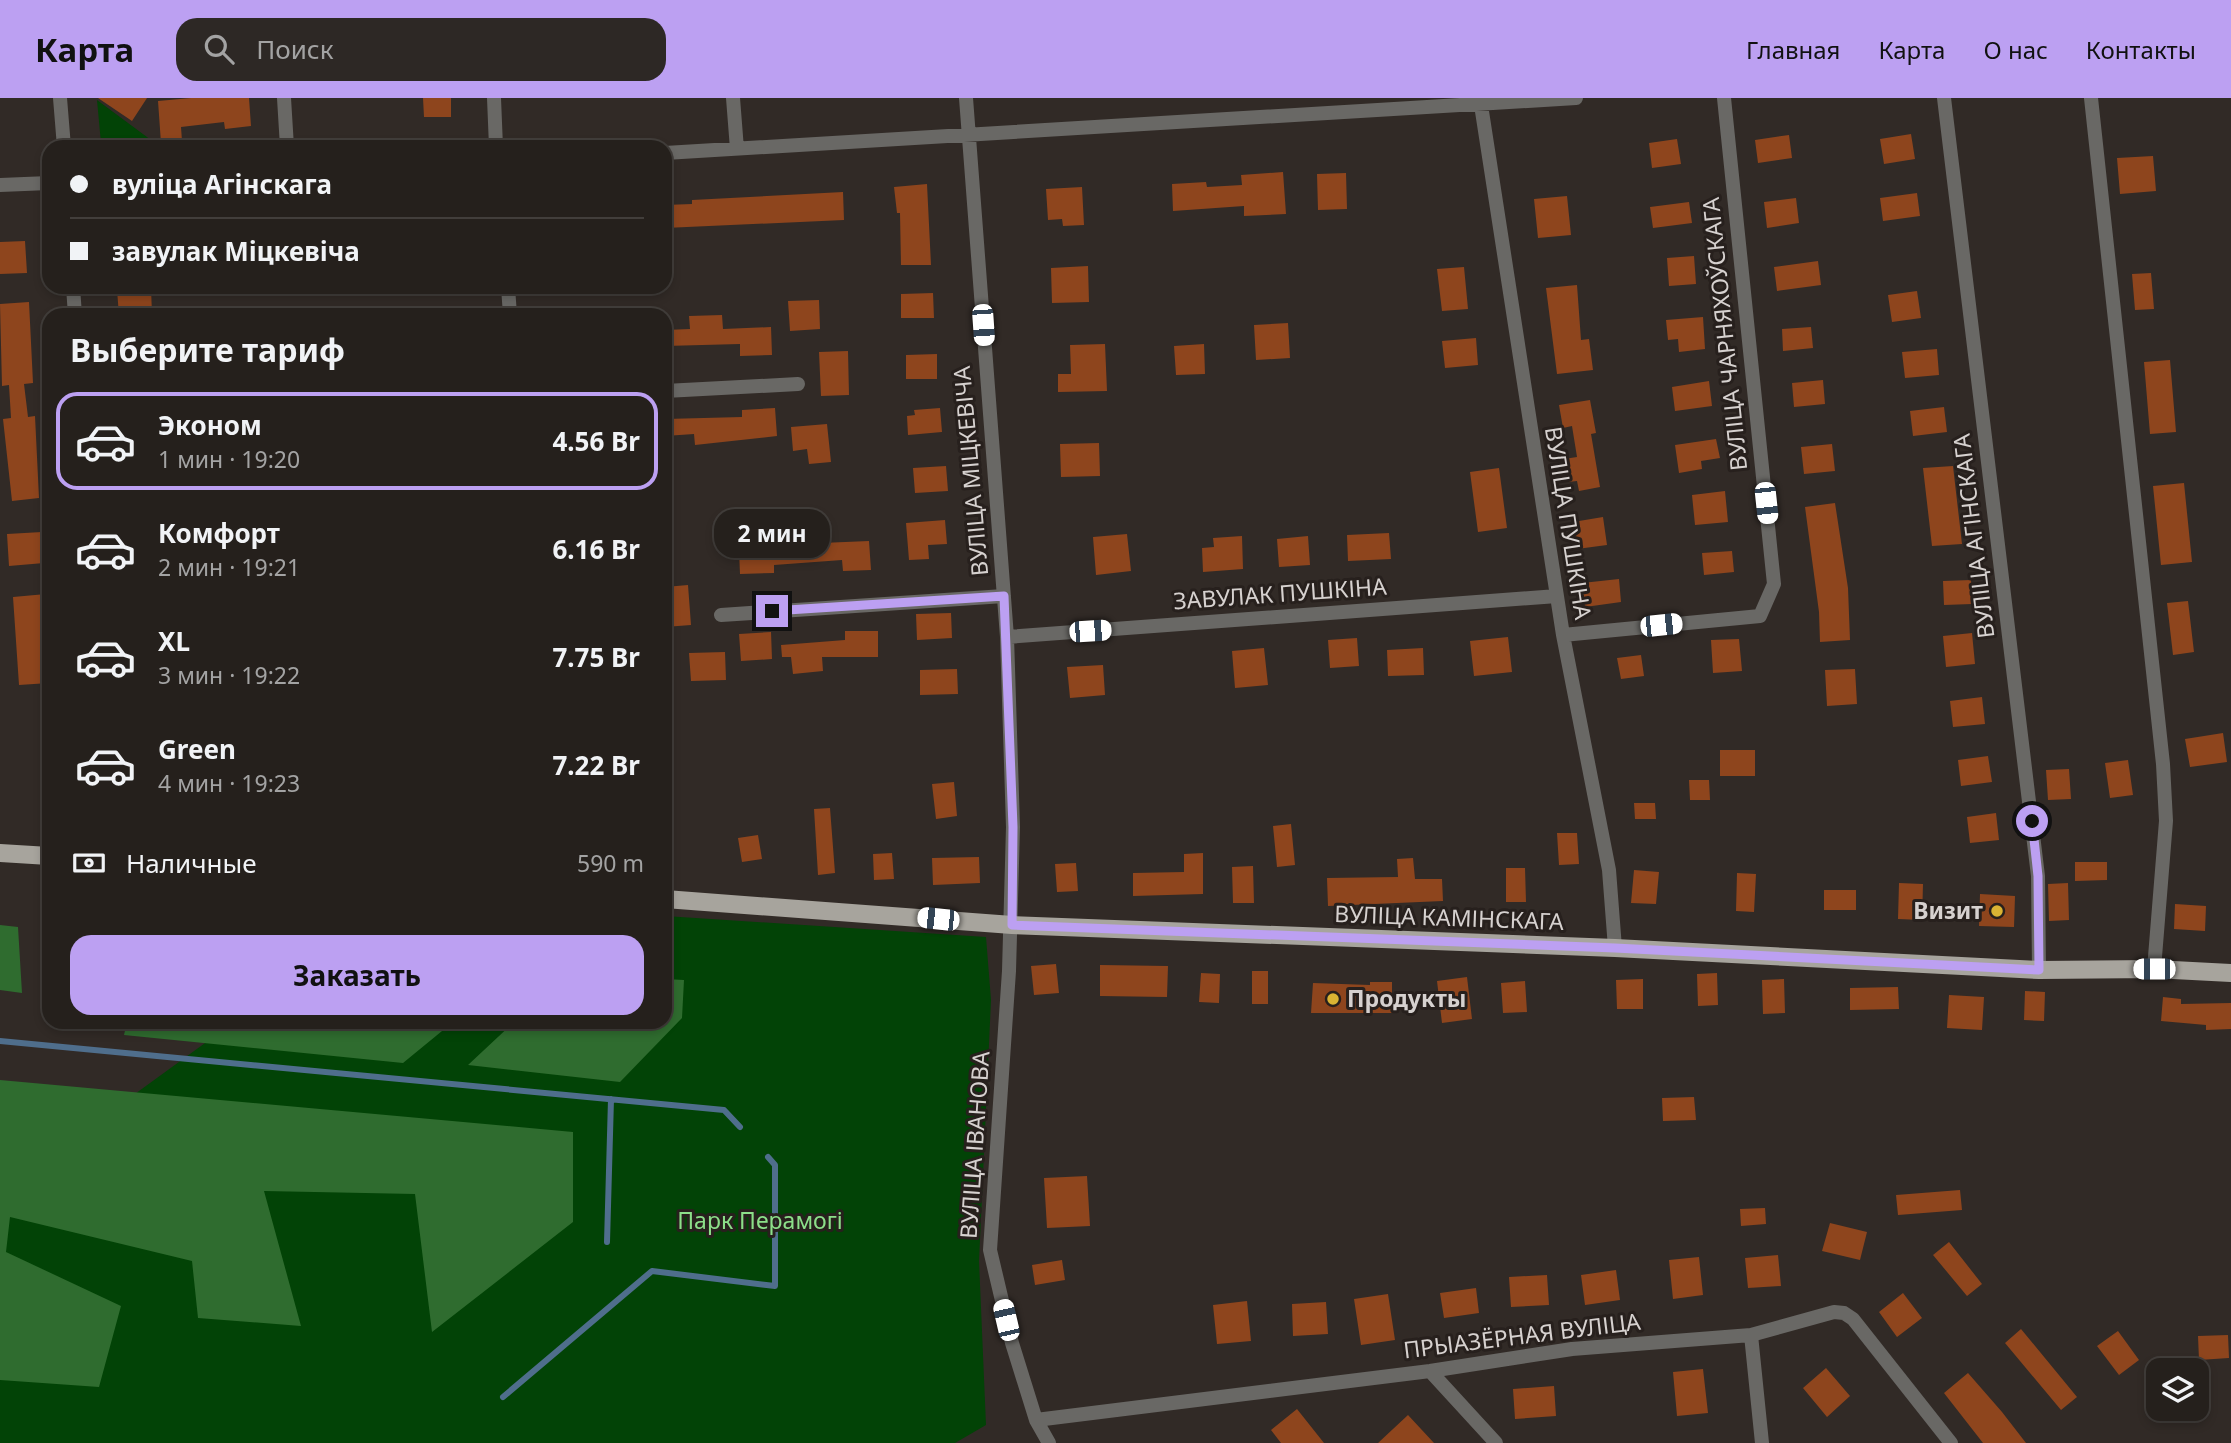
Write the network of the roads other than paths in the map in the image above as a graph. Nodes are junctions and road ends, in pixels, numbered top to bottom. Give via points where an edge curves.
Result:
1 (60, 98) edge
2 (284, 98) edge
3 (494, 98) edge
4 (733, 98) edge
5 (966, 98) edge
6 (1576, 98) edge
7 (1724, 98) edge
8 (1944, 98) edge
9 (2091, 98) edge
10 (1481, 105) junction
11 (968, 137) junction
12 (63, 140) edge
13 (287, 140) edge
14 (496, 140) edge
15 (737, 149) junction
16 (672, 153) edge
17 (42, 183) edge
18 (0, 185) edge
19 (798, 384) dead end
20 (672, 391) edge
21 (1004, 596) junction
22 (1556, 596) junction
23 (721, 615) dead end
24 (1563, 635) junction
25 (1007, 637) junction
26 (0, 853) edge
27 (42, 856) edge
28 (672, 899) edge
29 (1012, 925) junction
30 (1615, 948) junction
31 (2154, 969) junction
32 (2039, 970) junction
33 (2231, 973) edge
34 (1751, 1335) junction
35 (1430, 1371) junction
36 (1036, 1420) junction
37 (1049, 1443) edge
38 (1496, 1443) edge
39 (1762, 1443) edge
40 (1951, 1443) edge

1 - 12 street
2 - 13 street
3 - 14 street
4 - 15 street
5 - 11 street, ВУЛІЦА МІЦКЕВІЧА
6 - 10 street
7 - 24 street, ВУЛІЦА ЧАРНЯХОЎСКАГА via 1774,584 1760,616
8 - 32 street, ВУЛІЦА АГІНСКАГА via 2038,876
9 - 31 street via 2163,764 2166,821
10 - 11 street
10 - 22 street, ВУЛІЦА ПУШКІНА
11 - 15 street
11 - 21 street, ВУЛІЦА МІЦКЕВІЧА
15 - 16 street
17 - 18 street
19 - 20 street
21 - 23 street
21 - 25 street, ВУЛІЦА МІЦКЕВІЧА
22 - 24 street, ВУЛІЦА ПУШКІНА
22 - 25 street, ЗАВУЛАК ПУШКІНА
24 - 30 street, ВУЛІЦА ПУШКІНА via 1609,870
25 - 29 street, ВУЛІЦА МІЦКЕВІЧА
26 - 27 main road
28 - 29 main road, ВУЛІЦА КАМІНСКАГА
29 - 30 main road, ВУЛІЦА КАМІНСКАГА
29 - 36 street, ВУЛІЦА ІВАНОВА via 990,1250
30 - 32 main road, ВУЛІЦА КАМІНСКАГА
31 - 32 main road, ВУЛІЦА КАМІНСКАГА
31 - 33 main road, ВУЛІЦА КАМІНСКАГА
34 - 35 street, ПРЫАЗЁРНАЯ ВУЛІЦА via 1572,1349
34 - 39 street
34 - 40 street, ПРЫАЗЁРНАЯ ВУЛІЦА via 1844,1313
35 - 36 street, ПРЫАЗЁРНАЯ ВУЛІЦА
35 - 38 street
36 - 37 street, ВУЛІЦА ІВАНОВА

